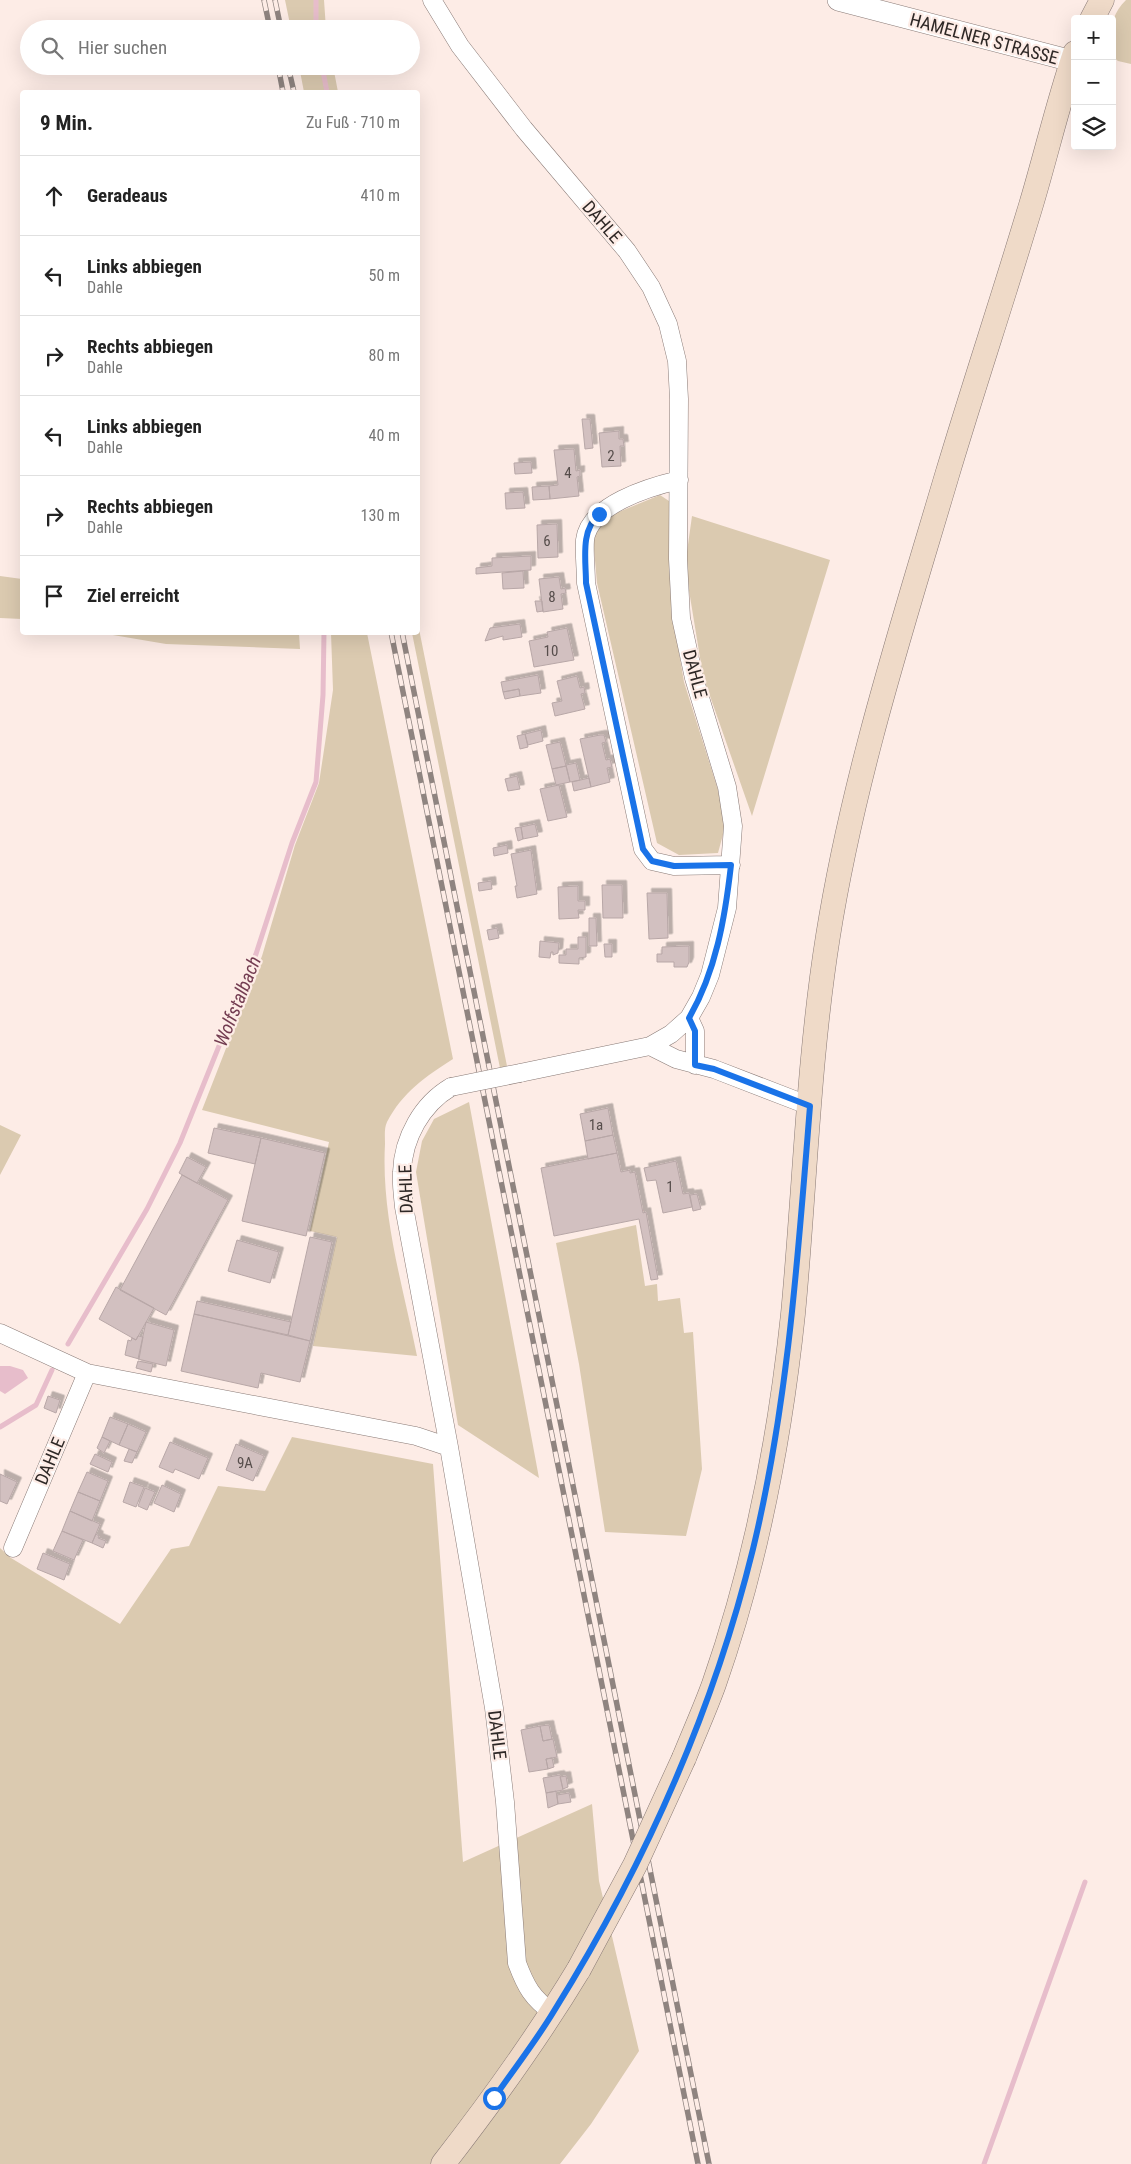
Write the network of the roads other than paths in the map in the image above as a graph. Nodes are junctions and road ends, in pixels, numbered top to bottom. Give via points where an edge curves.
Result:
1 (432, 0) edge
2 (838, 0) edge
3 (1071, 57) edge
4 (1072, 60) edge
5 (679, 480) junction
6 (731, 865) junction
7 (689, 1018) junction
8 (650, 1046) junction
9 (695, 1065) junction
10 (810, 1106) junction
11 (0, 1332) edge
12 (87, 1373) junction
13 (449, 1447) junction
14 (12, 1548) dead end
15 (553, 2013) junction
16 (443, 2164) edge

1 - 5 street, DAHLE via 460,46 557,170 627,251 651,287 668,324 678,361
2 - 3 street, HAMELNER STRASSE
4 - 10 main road via 862,767 828,939
5 - 6 street, DAHLE via 680,618 694,678 727,787 733,826
5 - 6 street via 661,484 608,507 593,520 585,539 586,583 643,849 652,861 674,866
6 - 7 street, DAHLE via 726,908 710,975
7 - 8 street, DAHLE via 672,1034
7 - 9 street via 695,1031
8 - 9 street
8 - 13 street, DAHLE, bridge via 451,1087 437,1095 421,1114 408,1138 402,1171 404,1207
9 - 10 street via 714,1069
10 - 15 main road, bridge via 792,1317 779,1416 753,1548 731,1628 712,1688 684,1758 636,1865
11 - 12 street
12 - 13 street via 416,1436
12 - 14 street, DAHLE
13 - 15 street, DAHLE via 494,1708 518,1963 525,1985 537,2002
15 - 16 main road

